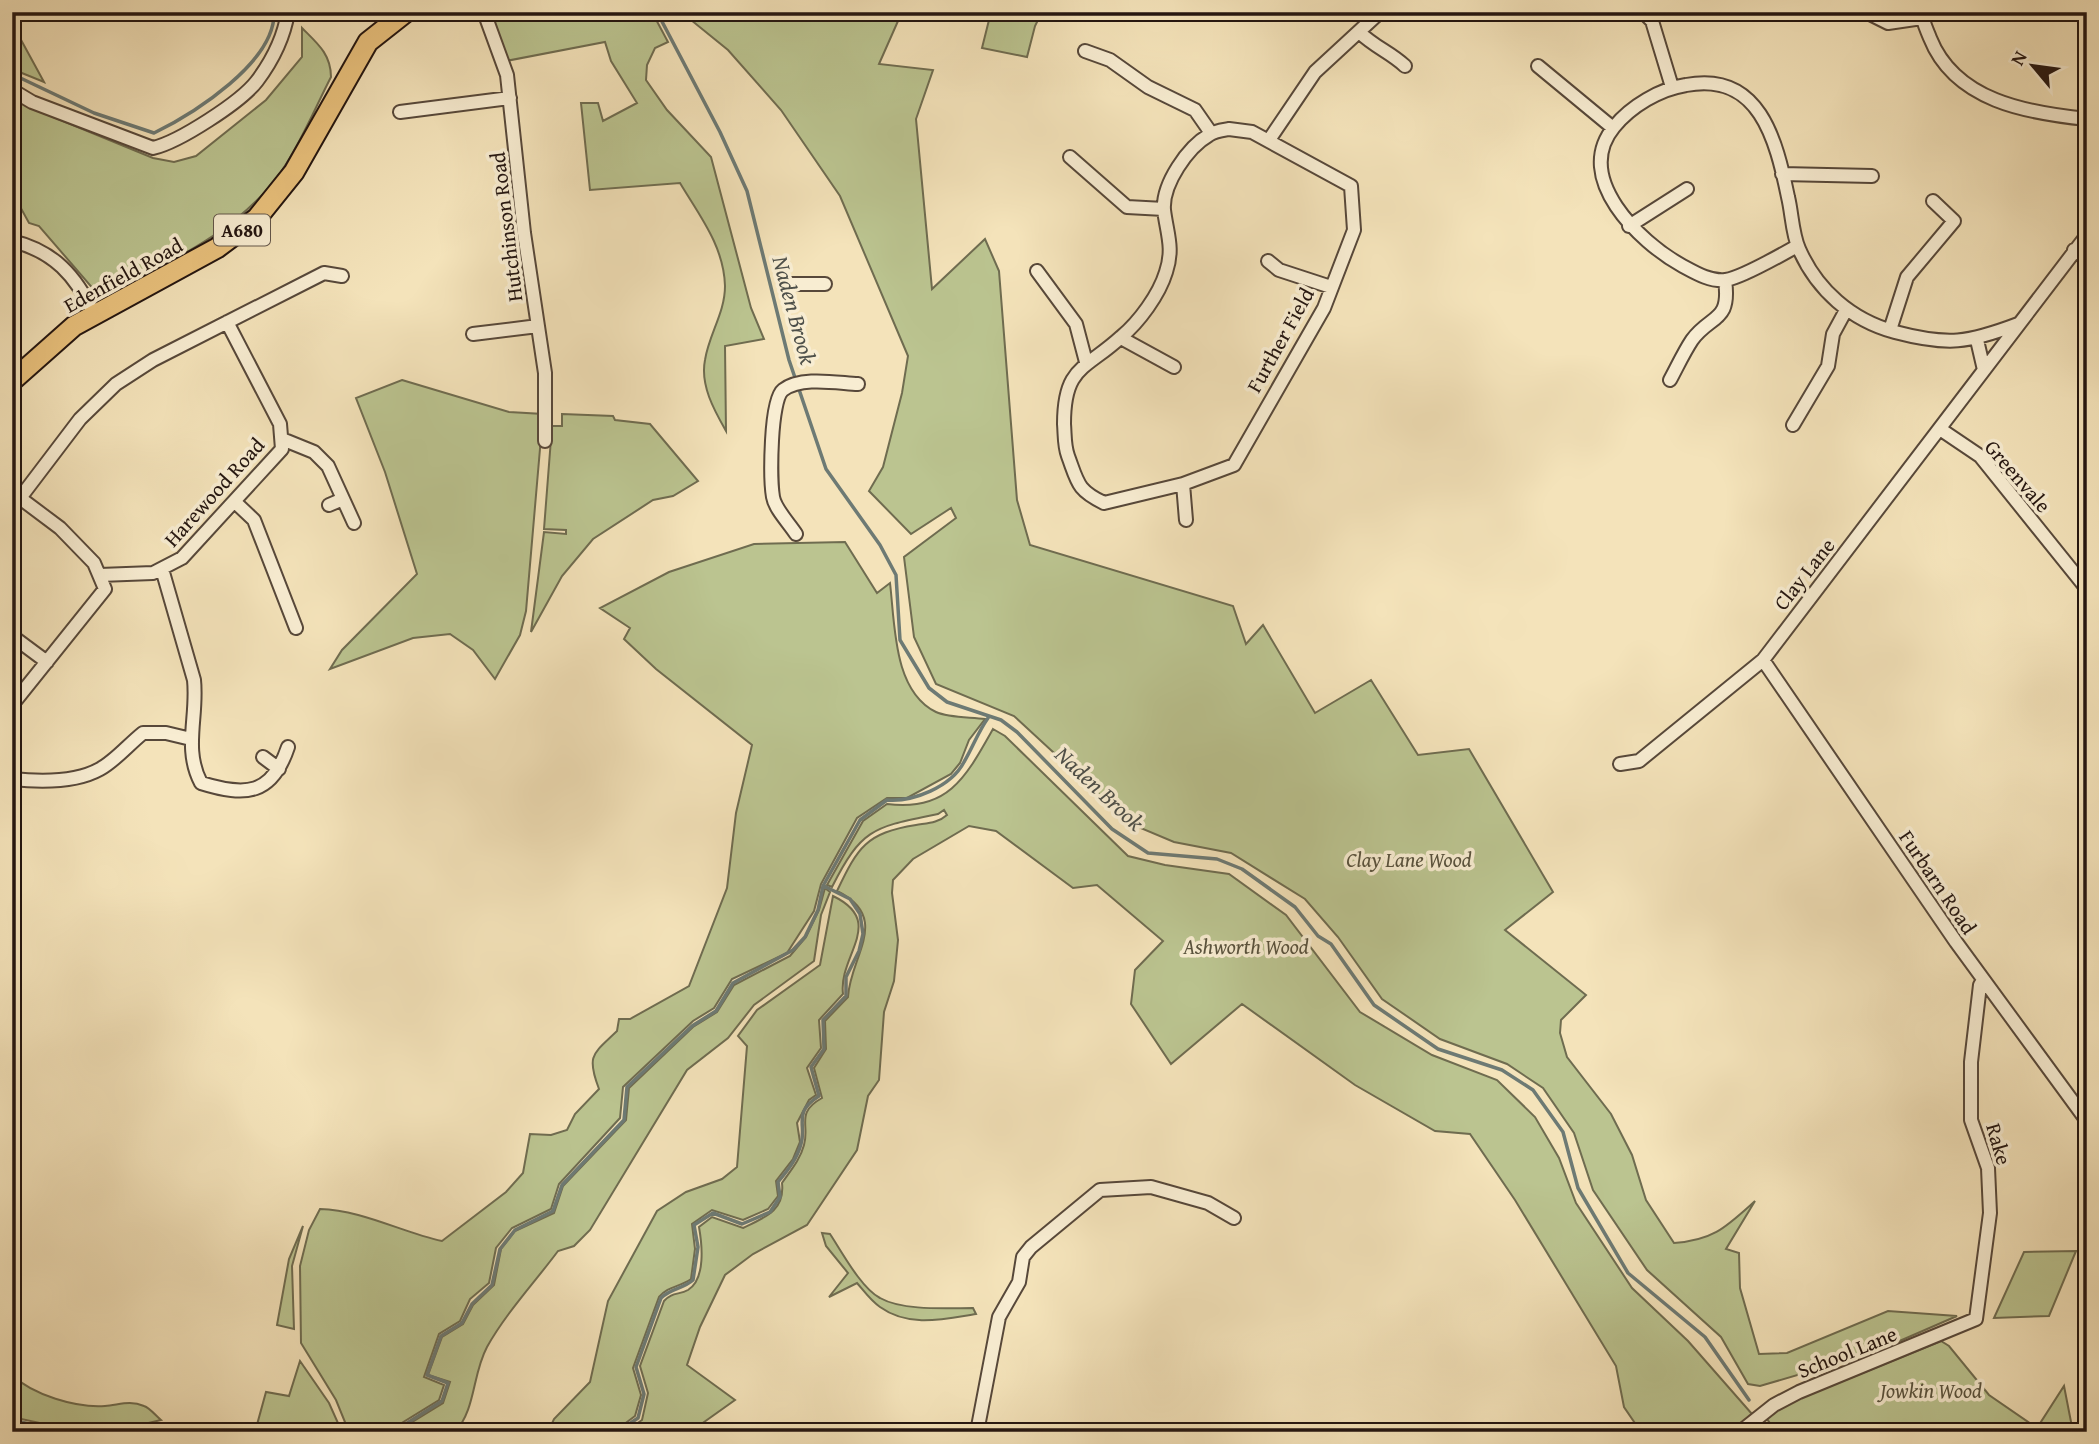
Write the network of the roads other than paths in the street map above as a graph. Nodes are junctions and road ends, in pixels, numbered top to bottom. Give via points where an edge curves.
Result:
1 (288, 12) edge
2 (406, 12) edge
3 (484, 12) edge
4 (1380, 12) edge
5 (1643, 12) edge
6 (1866, 12) edge
7 (1922, 15) edge
8 (1359, 32) junction
9 (1085, 51) dead end
10 (1405, 66) dead end
11 (1538, 66) dead end
12 (1672, 87) junction
13 (12, 90) edge
14 (510, 98) junction
15 (400, 112) dead end
16 (2087, 119) edge
17 (1613, 128) junction
18 (1211, 133) junction
19 (1269, 140) junction
20 (1070, 157) dead end
21 (1782, 174) junction
22 (1872, 176) dead end
23 (1687, 189) dead end
24 (1933, 201) dead end
25 (1164, 209) junction
26 (1629, 226) junction
27 (2087, 235) edge
28 (12, 241) edge
29 (1797, 246) junction
30 (2074, 250) junction
31 (2087, 259) edge
32 (1268, 261) dead end
33 (1037, 271) dead end
34 (342, 276) dead end
35 (1725, 280) junction
36 (789, 284) dead end
37 (825, 284) dead end
38 (1331, 287) junction
39 (1846, 310) junction
40 (94, 314) junction
41 (227, 322) junction
42 (2018, 324) junction
43 (538, 326) junction
44 (1890, 331) junction
45 (473, 334) dead end
46 (1121, 338) junction
47 (1977, 340) junction
48 (1086, 362) junction
49 (1174, 367) dead end
50 (1984, 370) junction
51 (1670, 380) dead end
52 (12, 381) edge
53 (858, 384) dead end
54 (1793, 425) dead end
55 (1940, 429) junction
56 (282, 439) junction
57 (545, 441) dead end
58 (1183, 484) junction
59 (16, 495) edge
60 (343, 499) junction
61 (235, 502) junction
62 (329, 505) dead end
63 (1186, 520) dead end
64 (354, 523) dead end
65 (796, 534) dead end
66 (162, 569) junction
67 (100, 575) junction
68 (2087, 589) edge
69 (289, 622) dead end
70 (12, 636) edge
71 (1763, 660) junction
72 (47, 662) junction
73 (12, 705) edge
74 (191, 738) junction
75 (288, 747) dead end
76 (263, 757) dead end
77 (1620, 764) dead end
78 (279, 769) junction
79 (12, 779) edge
80 (1983, 980) junction
81 (2087, 1122) edge
82 (1234, 1218) dead end
83 (1976, 1319) joint
84 (977, 1432) edge
85 (1740, 1432) edge

1 - 13 street via 275,52 255,83 168,145 153,148
2 - 40 main road, Edenfield Road / A680 via 368,42 294,172 257,218 218,248
3 - 14 street, Hutchinson Road via 504,62
4 - 8 street
5 - 12 street via 1652,21
6 - 7 street via 1888,23
7 - 16 street via 1936,52 1963,82 1994,100 2037,114
8 - 10 street
8 - 19 street via 1315,72
9 - 18 street via 1110,60 1148,87 1195,110
11 - 17 street
12 - 17 street via 1636,107
12 - 21 street via 1721,83 1745,94 1765,121
14 - 15 street
14 - 43 street, Hutchinson Road
17 - 26 street via 1601,162 1603,181
18 - 19 street via 1241,130
18 - 25 street via 1184,159
19 - 38 street, Further Field via 1351,186 1354,230
20 - 25 street via 1127,207
21 - 22 street
21 - 29 street
23 - 26 street
24 - 44 street via 1954,221 1907,276
25 - 46 street via 1172,250 1166,275
26 - 35 street via 1659,252 1703,276
27 - 30 street, Clay Lane
28 - 40 street via 62,264 81,287
29 - 35 street
29 - 39 street via 1814,278
30 - 31 street
30 - 42 street, Clay Lane
32 - 38 street via 1279,271
33 - 48 street via 1076,324
34 - 41 street via 324,273
35 - 51 street via 1722,314 1692,341
36 - 37 street
38 - 58 street, Further Field via 1324,308 1234,465
39 - 44 street
39 - 54 street via 1833,334 1828,366
40 - 52 main road, Edenfield Road / A680 via 60,337
41 - 56 street, Harewood Road via 280,425
41 - 59 street via 116,384
42 - 47 street
42 - 50 street, Clay Lane
43 - 45 street
43 - 57 street, Hutchinson Road via 545,373
44 - 47 street via 1953,342
46 - 48 street
46 - 49 street
47 - 50 street
48 - 58 street, Further Field via 1071,380 1064,404 1065,447 1080,488 1104,503
50 - 55 street, Clay Lane
53 - 65 street via 802,384 784,390 774,408 773,499
55 - 68 street, Greenvale via 1980,456
55 - 71 street, Clay Lane
56 - 60 street via 314,452 328,466
56 - 61 street, Harewood Road via 282,449
58 - 63 street
59 - 67 street via 60,528
60 - 62 street
60 - 64 street
61 - 66 street, Harewood Road via 182,558
61 - 69 street via 254,520
66 - 67 street, Harewood Road
66 - 74 street via 194,680
67 - 72 street via 106,589
70 - 72 street
71 - 77 street, Clay Lane via 1639,761
71 - 80 street, Furbarn Road
72 - 73 street
74 - 78 street via 193,767 201,783 253,790 271,781
74 - 79 street via 143,733 101,769 74,778
75 - 78 street
76 - 78 street
80 - 81 street, Furbarn Road
80 - 83 street, Rake via 1970,1090 1971,1121 1989,1168 1990,1213
82 - 84 street via 1208,1203 1151,1187 1100,1190 1031,1247 1023,1257 1019,1282 999,1317
83 - 85 street, School Lane via 1799,1392

